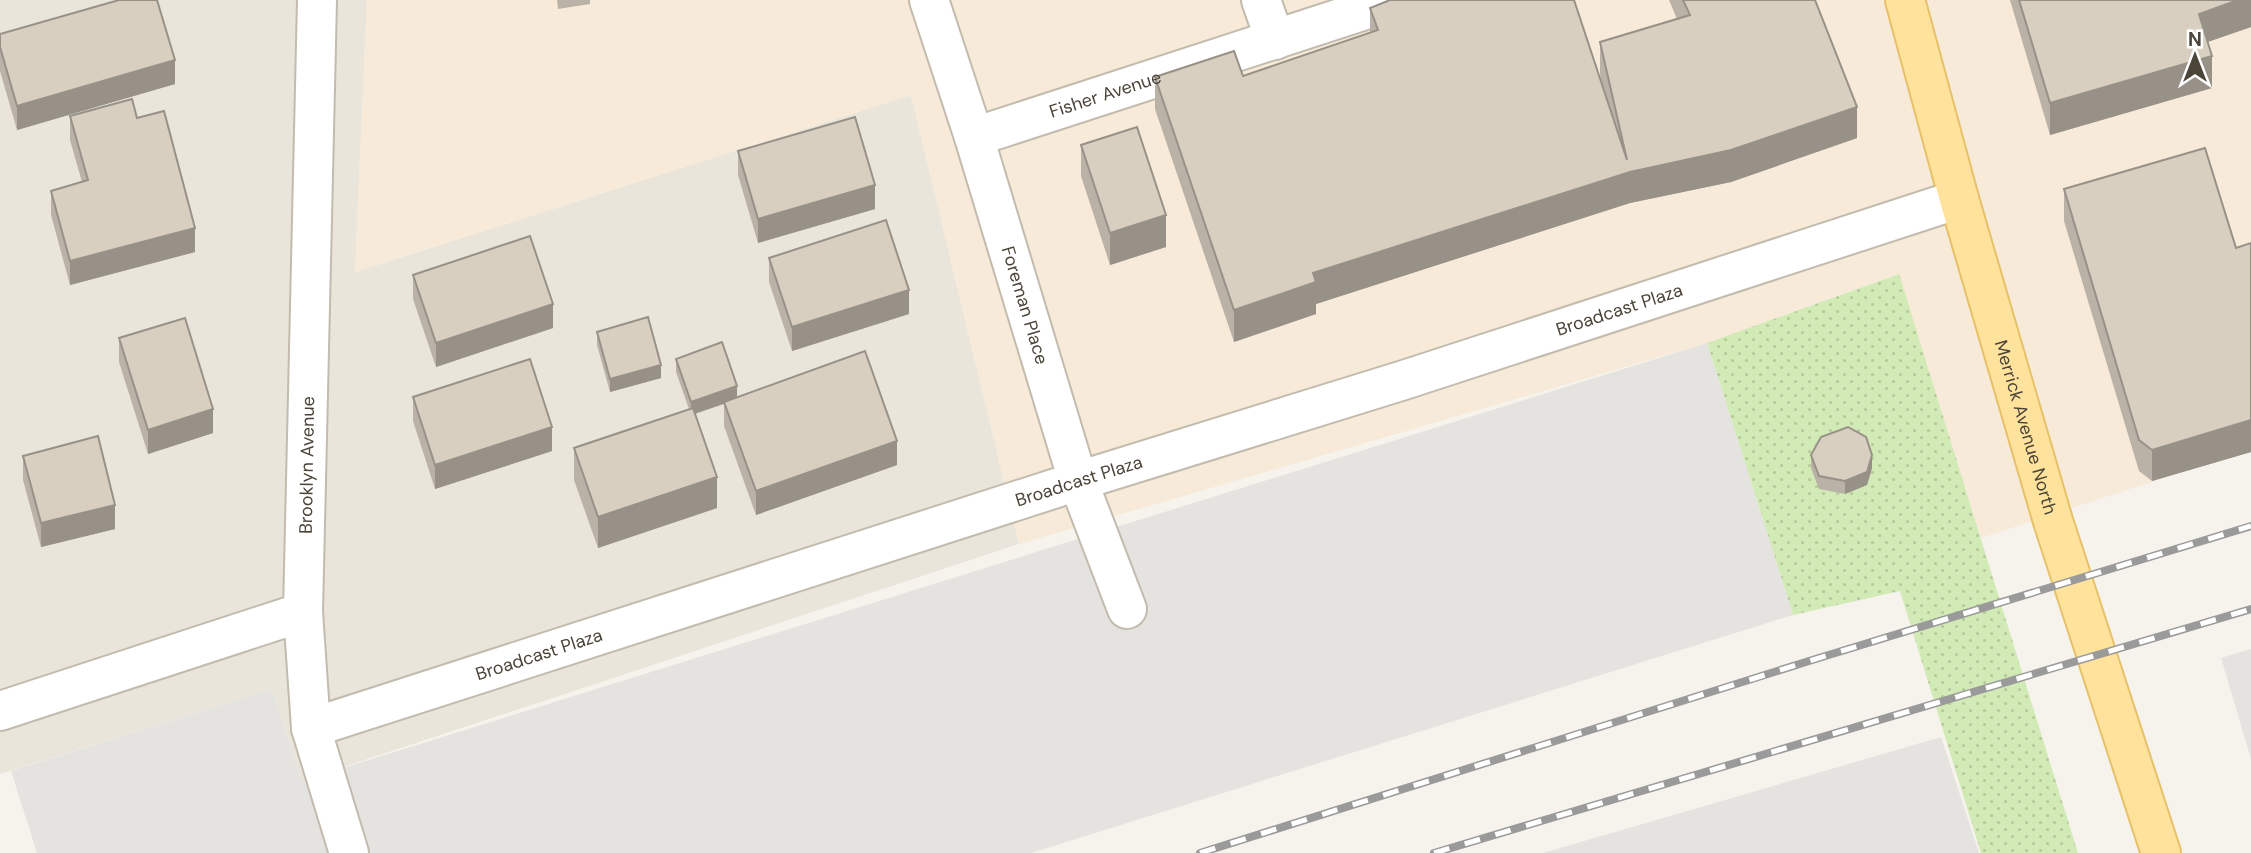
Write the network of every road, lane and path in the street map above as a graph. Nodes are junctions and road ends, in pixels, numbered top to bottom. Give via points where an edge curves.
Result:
1 (317, 0) edge
2 (929, 0) edge
3 (1261, 0) edge
4 (1396, 0) edge
5 (1905, 0) edge
6 (1275, 40) junction
7 (974, 137) junction
8 (1959, 199) junction
9 (1078, 481) junction
10 (1127, 609) dead end
11 (303, 612) junction
12 (0, 711) edge
13 (311, 728) junction
14 (349, 853) edge
15 (2161, 853) edge

1 - 11 street, Brooklyn Avenue
2 - 7 street, Foreman Place
3 - 6 street
4 - 6 street, Fisher Avenue
5 - 8 main road, Merrick Avenue North
6 - 7 street, Fisher Avenue
7 - 9 street, Foreman Place
8 - 9 street, Broadcast Plaza
8 - 15 main road, Merrick Avenue North via 2053,522
9 - 10 street, Foreman Place
9 - 13 street, Broadcast Plaza
11 - 12 street
11 - 13 street
13 - 14 street

